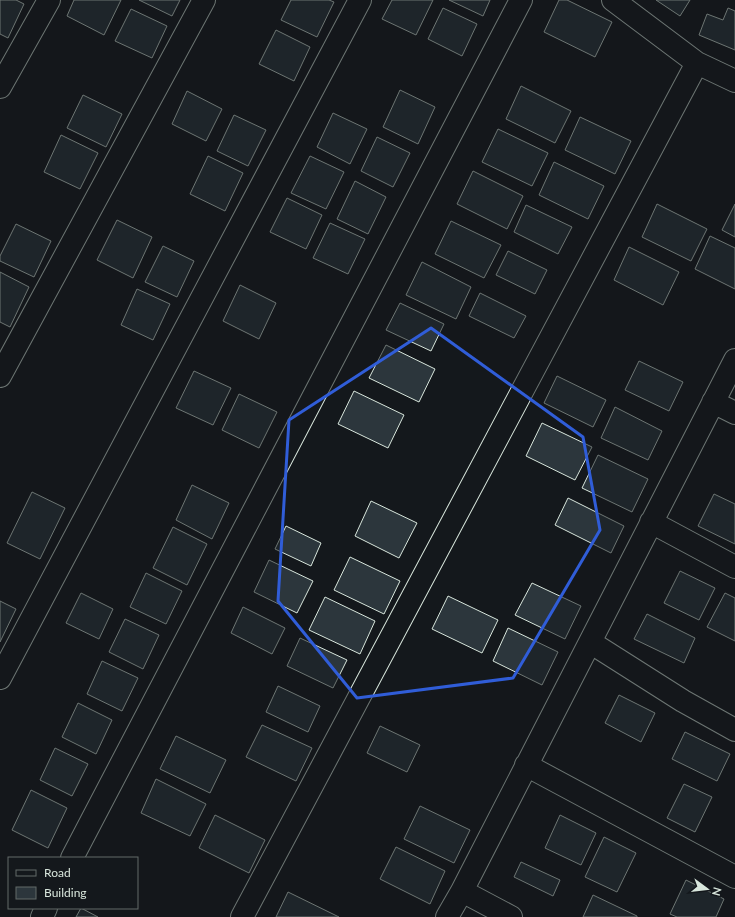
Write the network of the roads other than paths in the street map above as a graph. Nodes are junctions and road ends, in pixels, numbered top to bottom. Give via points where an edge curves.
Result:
1 (49, 0) edge
2 (204, 0) edge
3 (360, 0) edge
4 (521, 0) edge
5 (613, 0) edge
6 (696, 63) junction
7 (735, 81) edge
8 (0, 87) edge
9 (735, 360) edge
10 (0, 376) edge
11 (713, 402) junction
12 (735, 413) edge
13 (651, 522) junction
14 (735, 567) edge
15 (590, 642) junction
16 (0, 678) edge
17 (735, 730) edge
18 (526, 765) junction
19 (73, 857) edge
20 (735, 877) edge
21 (462, 891) junction
22 (242, 917) edge
23 (446, 917) edge
24 (511, 917) edge

1 - 8 street
2 - 10 street
3 - 16 street
4 - 19 street
5 - 6 street
6 - 7 street
6 - 22 street
9 - 11 street
11 - 12 street
11 - 13 street
13 - 14 street
13 - 15 street
15 - 17 street via 683,701
15 - 18 street
18 - 20 street
18 - 21 street
21 - 23 street
21 - 24 street

